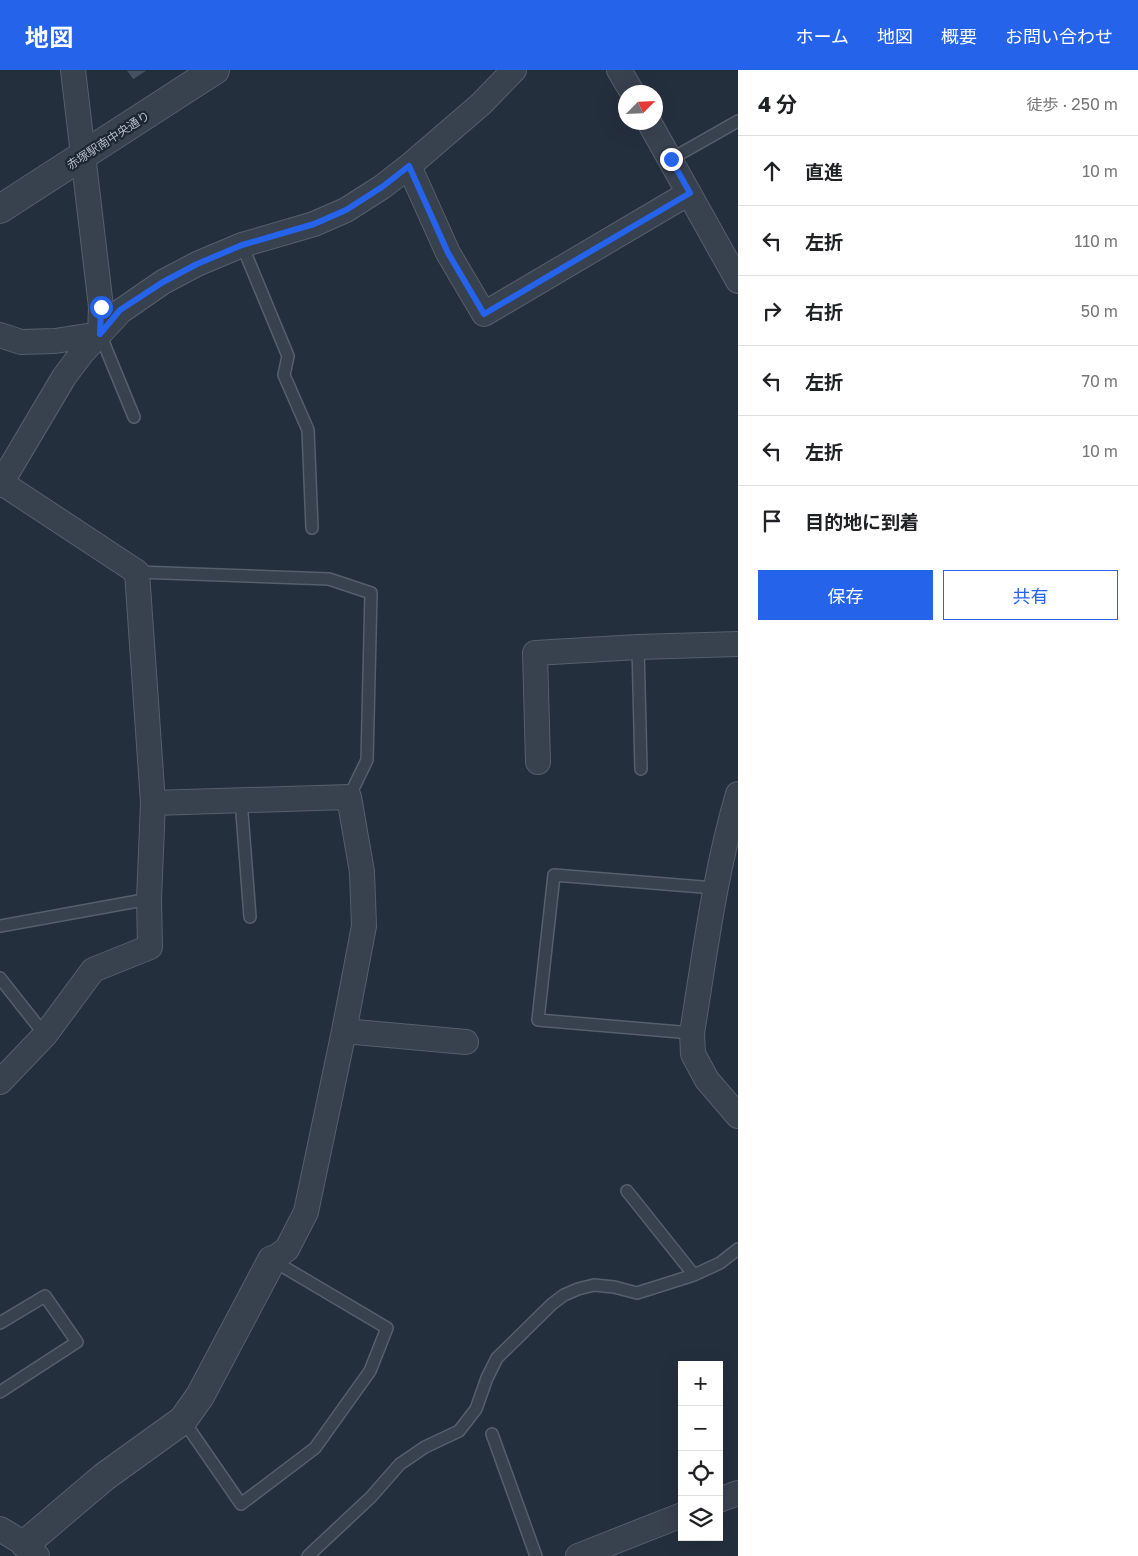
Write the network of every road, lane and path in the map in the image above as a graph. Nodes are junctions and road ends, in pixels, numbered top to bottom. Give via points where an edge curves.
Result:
1 (73, 70) edge
2 (215, 70) edge
3 (514, 70) edge
4 (619, 70) edge
5 (628, 85) edge
6 (738, 121) edge
7 (654, 130) edge
8 (84, 155) junction
9 (671, 159) junction
10 (409, 166) junction
11 (690, 193) junction
12 (0, 210) edge
13 (242, 245) junction
14 (736, 275) edge
15 (100, 334) junction
16 (0, 335) edge
17 (134, 417) dead end
18 (1, 484) edge
19 (312, 528) dead end
20 (137, 572) junction
21 (738, 644) edge
22 (638, 647) junction
23 (538, 762) dead end
24 (641, 769) dead end
25 (738, 794) edge
26 (349, 797) junction
27 (241, 800) junction
28 (153, 803) junction
29 (732, 837) edge
30 (715, 888) junction
31 (149, 899) junction
32 (250, 916) dead end
33 (0, 926) edge
34 (0, 978) edge
35 (344, 1031) junction
36 (692, 1034) junction
37 (45, 1035) junction
38 (466, 1042) dead end
39 (0, 1082) edge
40 (738, 1116) edge
41 (628, 1191) dead end
42 (738, 1249) edge
43 (272, 1260) junction
44 (694, 1275) junction
45 (0, 1323) edge
46 (0, 1392) edge
47 (184, 1420) junction
48 (492, 1434) dead end
49 (738, 1493) edge
50 (723, 1499) edge
51 (678, 1517) edge
52 (0, 1529) edge
53 (31, 1550) edge
54 (308, 1556) edge
55 (536, 1556) edge
56 (578, 1556) edge

1 - 8 street
2 - 8 street, 赤塚駅南中央通り
3 - 10 street via 482,104
4 - 5 street
6 - 9 lane
7 - 9 street
8 - 12 street, 赤塚駅南中央通り
8 - 15 street via 101,307
9 - 11 street
10 - 11 street via 448,253 484,314
10 - 13 street via 346,210 314,224
11 - 14 street
13 - 15 street via 163,282 120,310
13 - 19 lane via 288,356 284,375 308,430
15 - 16 street via 21,342
15 - 17 lane
15 - 18 street via 64,378
18 - 20 street
20 - 26 lane via 329,579 371,594 367,760
20 - 28 street
21 - 22 street
22 - 23 street via 535,653
22 - 24 lane
25 - 29 street
26 - 27 street
26 - 35 street via 362,872 364,926
27 - 28 street
27 - 32 lane
28 - 31 street
29 - 30 street
30 - 36 street
30 - 36 lane via 554,875 538,1020
31 - 33 lane
31 - 37 street via 150,947 93,970
34 - 37 lane
35 - 38 street
35 - 43 street via 306,1212 287,1249
36 - 40 street via 692,1054 707,1080
37 - 39 street
41 - 44 lane
42 - 44 lane via 720,1263
43 - 47 street
43 - 47 lane via 387,1328 370,1371 315,1448 241,1504
44 - 54 lane via 636,1293 594,1285 564,1295 497,1358 476,1409 459,1431 425,1447 400,1464 371,1497
45 - 46 lane via 45,1296 77,1342
47 - 53 street via 104,1477
48 - 55 lane
49 - 50 street
51 - 56 street
52 - 53 street

